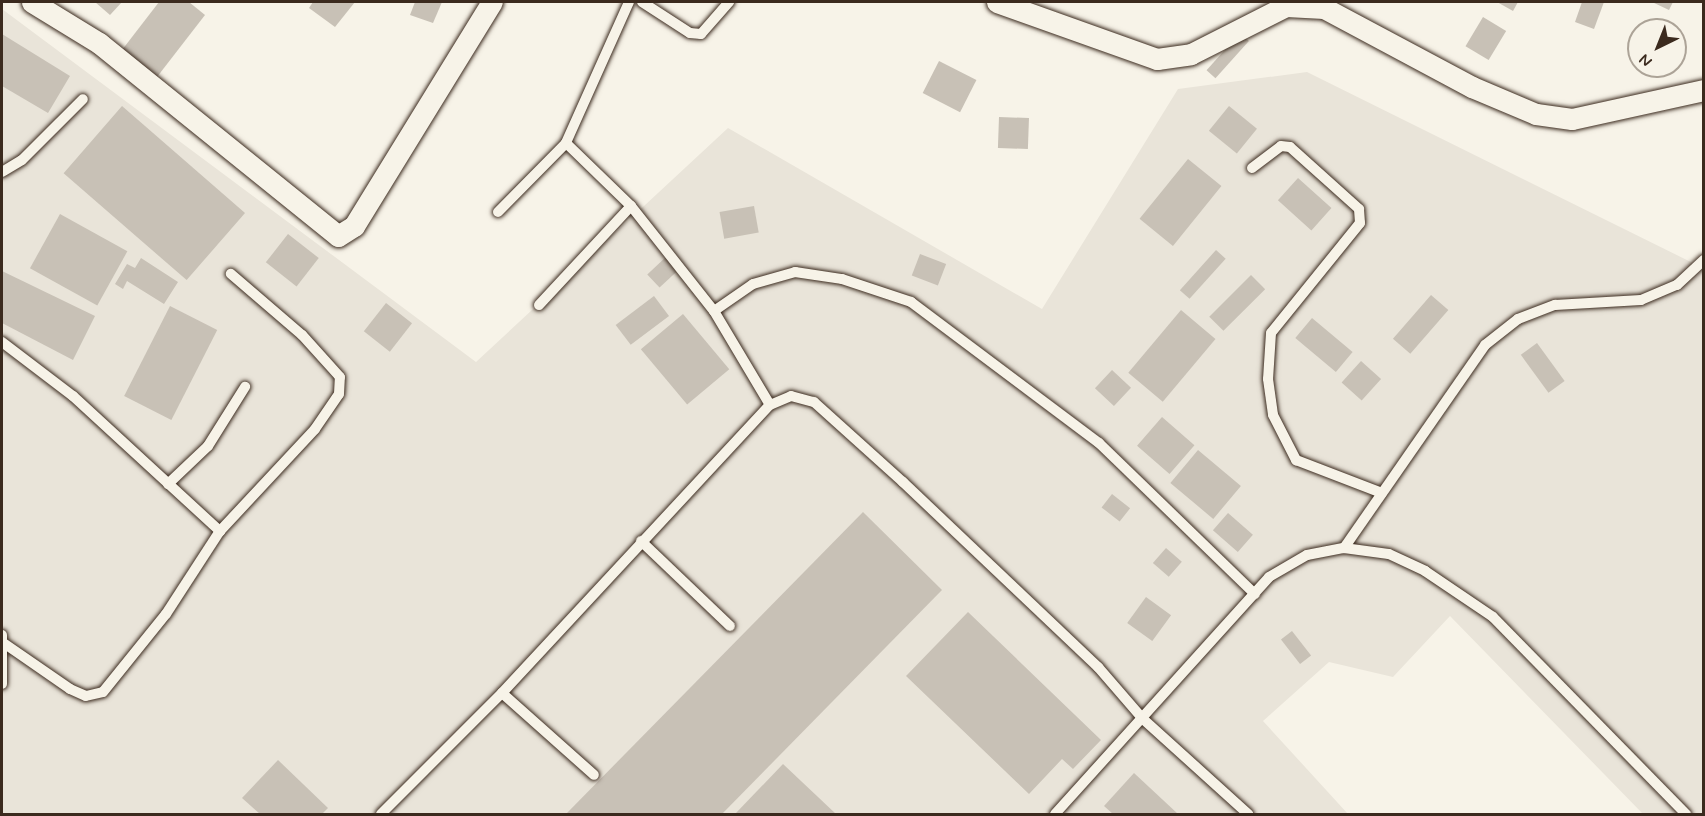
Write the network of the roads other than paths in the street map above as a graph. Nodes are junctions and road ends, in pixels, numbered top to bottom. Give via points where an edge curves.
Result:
1 (32, 2) edge
2 (492, 2) edge
3 (629, 2) edge
4 (642, 2) edge
5 (729, 2) edge
6 (997, 2) edge
7 (1704, 90) edge
8 (83, 99) dead end
9 (566, 143) junction
10 (1252, 168) dead end
11 (2, 172) edge
12 (631, 206) junction
13 (498, 212) dead end
14 (1704, 260) edge
15 (231, 274) dead end
16 (539, 305) dead end
17 (714, 311) junction
18 (2, 342) edge
19 (245, 387) dead end
20 (770, 405) junction
21 (168, 484) junction
22 (1382, 493) junction
23 (220, 531) junction
24 (641, 541) junction
25 (1344, 548) junction
26 (1255, 594) junction
27 (730, 626) dead end
28 (3, 639) edge
29 (2, 684) edge
30 (502, 693) junction
31 (1143, 719) junction
32 (594, 775) dead end
33 (381, 814) edge
34 (1054, 814) edge
35 (1248, 814) edge
36 (1686, 814) edge

1 - 2 street via 99,43 338,236 354,226
3 - 9 lane
4 - 5 lane via 690,33 701,34
6 - 7 street via 1157,59 1191,54 1286,6 1324,8 1472,87 1536,114 1572,119
8 - 11 lane via 22,160
9 - 12 lane
9 - 13 lane
10 - 22 lane via 1281,146 1290,147 1359,208 1360,223 1271,333 1268,379 1273,415 1296,460
12 - 16 lane
12 - 17 lane
14 - 22 lane via 1677,285 1641,300 1555,305 1518,319 1485,345
15 - 23 lane via 302,335 343,385 315,429
17 - 20 lane
17 - 26 lane via 753,284 795,272 842,279 911,302 1011,372 1099,443
18 - 21 lane via 73,396
19 - 21 lane via 208,446
20 - 24 lane
20 - 31 lane via 791,396 814,402 1073,643
21 - 23 lane
22 - 25 lane
23 - 28 lane via 166,614 103,692 86,696 70,689
24 - 27 lane
24 - 30 lane
25 - 26 lane via 1287,565
25 - 36 lane via 1389,554 1425,571 1493,617
26 - 31 lane
28 - 29 lane
30 - 32 lane
30 - 33 lane
31 - 34 lane
31 - 35 lane

